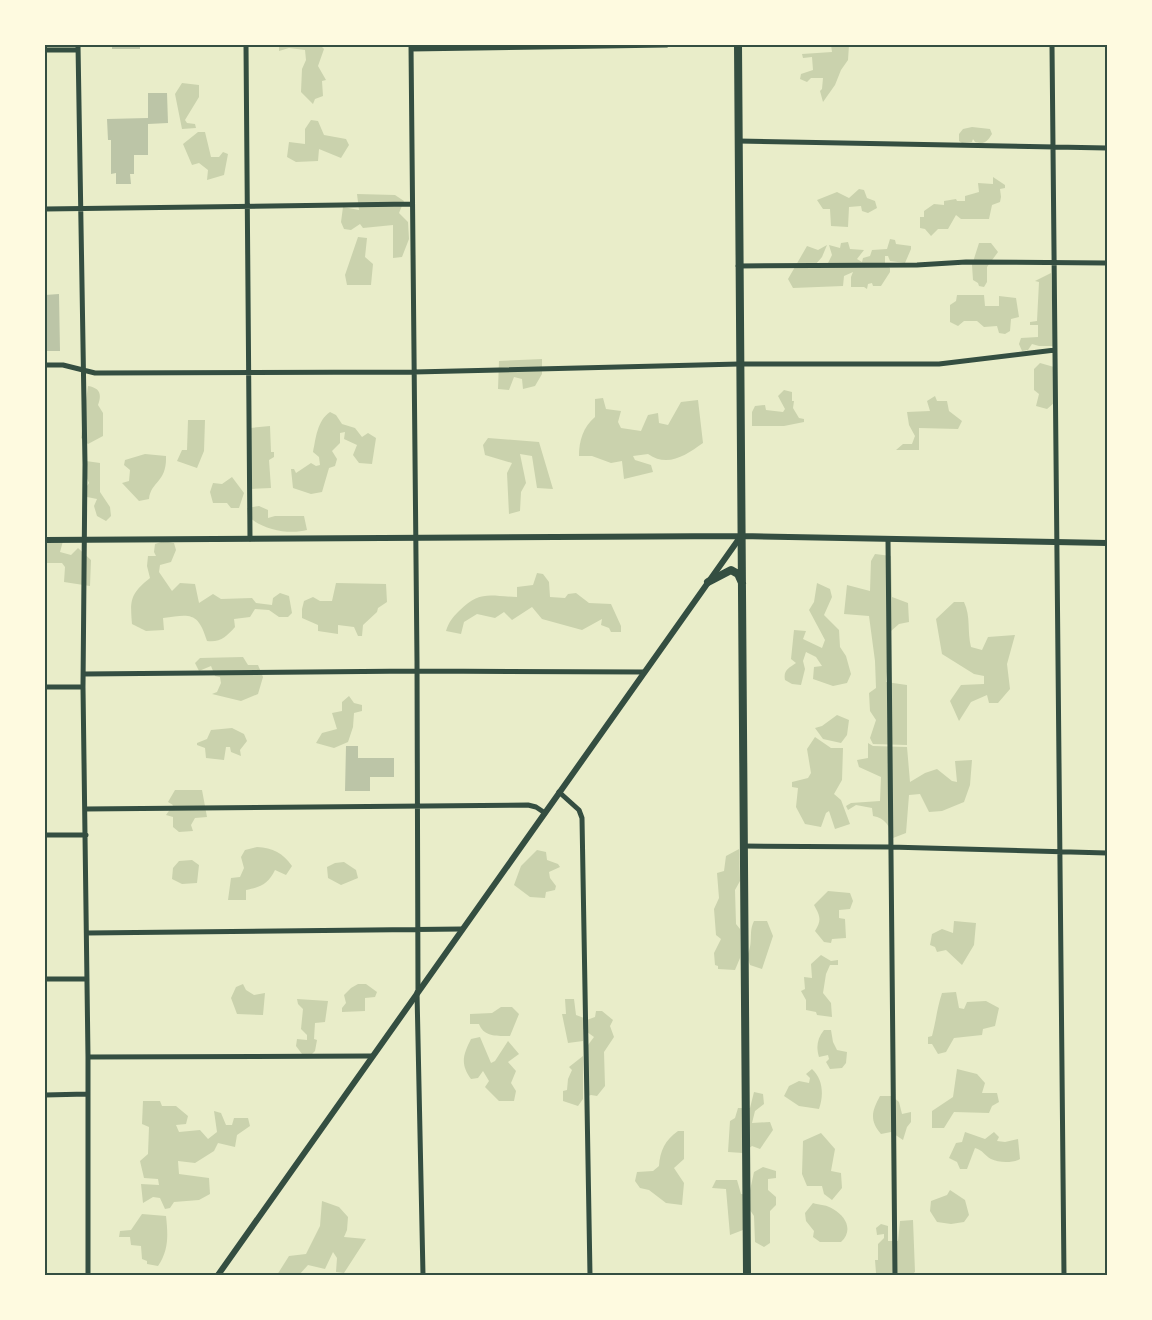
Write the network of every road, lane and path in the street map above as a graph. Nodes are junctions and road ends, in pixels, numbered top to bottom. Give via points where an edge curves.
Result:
1 (246, 45) edge
2 (667, 45) edge
3 (738, 45) edge
4 (1052, 45) edge
5 (411, 47) edge
6 (78, 48) edge
7 (45, 50) edge
8 (738, 141) junction
9 (1053, 147) junction
10 (1107, 148) edge
11 (412, 204) junction
12 (247, 206) junction
13 (81, 208) junction
14 (45, 209) edge
15 (1054, 263) junction
16 (1107, 263) edge
17 (738, 266) junction
18 (1055, 350) junction
19 (739, 364) junction
20 (45, 365) edge
21 (82, 371) junction
22 (248, 371) junction
23 (414, 372) junction
24 (741, 536) junction
25 (416, 537) junction
26 (83, 539) junction
27 (250, 539) junction
28 (888, 539) junction
29 (45, 540) edge
30 (1058, 542) junction
31 (1107, 543) edge
32 (708, 582) junction
33 (743, 586) junction
34 (417, 671) junction
35 (645, 672) junction
36 (84, 674) junction
37 (45, 687) edge
38 (83, 687) junction
39 (559, 792) junction
40 (417, 805) junction
41 (85, 809) junction
42 (544, 813) junction
43 (45, 835) edge
44 (86, 835) junction
45 (743, 846) junction
46 (890, 847) junction
47 (1059, 852) junction
48 (1107, 853) edge
49 (462, 929) junction
50 (417, 930) junction
51 (87, 933) junction
52 (45, 979) edge
53 (87, 979) junction
54 (417, 991) junction
55 (371, 1056) junction
56 (88, 1057) junction
57 (87, 1094) junction
58 (45, 1095) edge
59 (88, 1275) edge
60 (218, 1275) edge
61 (423, 1275) edge
62 (590, 1275) edge
63 (747, 1275) edge
64 (894, 1275) edge
65 (1064, 1275) edge

1 - 12 street
2 - 5 street
3 - 8 main road
4 - 9 street
5 - 11 street
6 - 7 street
6 - 13 street
8 - 9 street
8 - 17 main road
9 - 10 street
9 - 15 street
11 - 12 street
11 - 23 street
12 - 13 street
12 - 22 street
13 - 14 street
13 - 21 street
15 - 16 street
15 - 17 street
15 - 18 street
17 - 19 main road
18 - 19 street via 939,364
18 - 30 street
19 - 23 street
19 - 24 main road
20 - 21 street
21 - 22 street
21 - 26 street
22 - 23 street
22 - 27 street
23 - 25 street
24 - 25 street
24 - 28 street
24 - 32 street
24 - 33 main road
25 - 27 street
25 - 34 street
26 - 27 street
26 - 29 street
26 - 36 street
28 - 30 street
28 - 46 street
30 - 31 street
30 - 47 street
32 - 33 main road via 731,570 738,574
32 - 35 street
33 - 45 main road
34 - 35 street
34 - 36 street
34 - 40 street
35 - 39 street
36 - 38 street
37 - 38 street
38 - 41 street
39 - 42 street
39 - 62 street via 579,810 582,818
40 - 41 street
40 - 42 street via 528,805
40 - 50 street
41 - 44 street
42 - 49 street
43 - 44 street
44 - 51 street
45 - 46 street
45 - 63 main road
46 - 47 street
46 - 64 street
47 - 48 street
47 - 65 street
49 - 50 street
49 - 54 street
50 - 51 street
50 - 54 street
51 - 53 street
52 - 53 street
53 - 56 street
54 - 55 street
54 - 61 street
55 - 56 street
55 - 60 street
56 - 57 street
57 - 58 street
57 - 59 street

